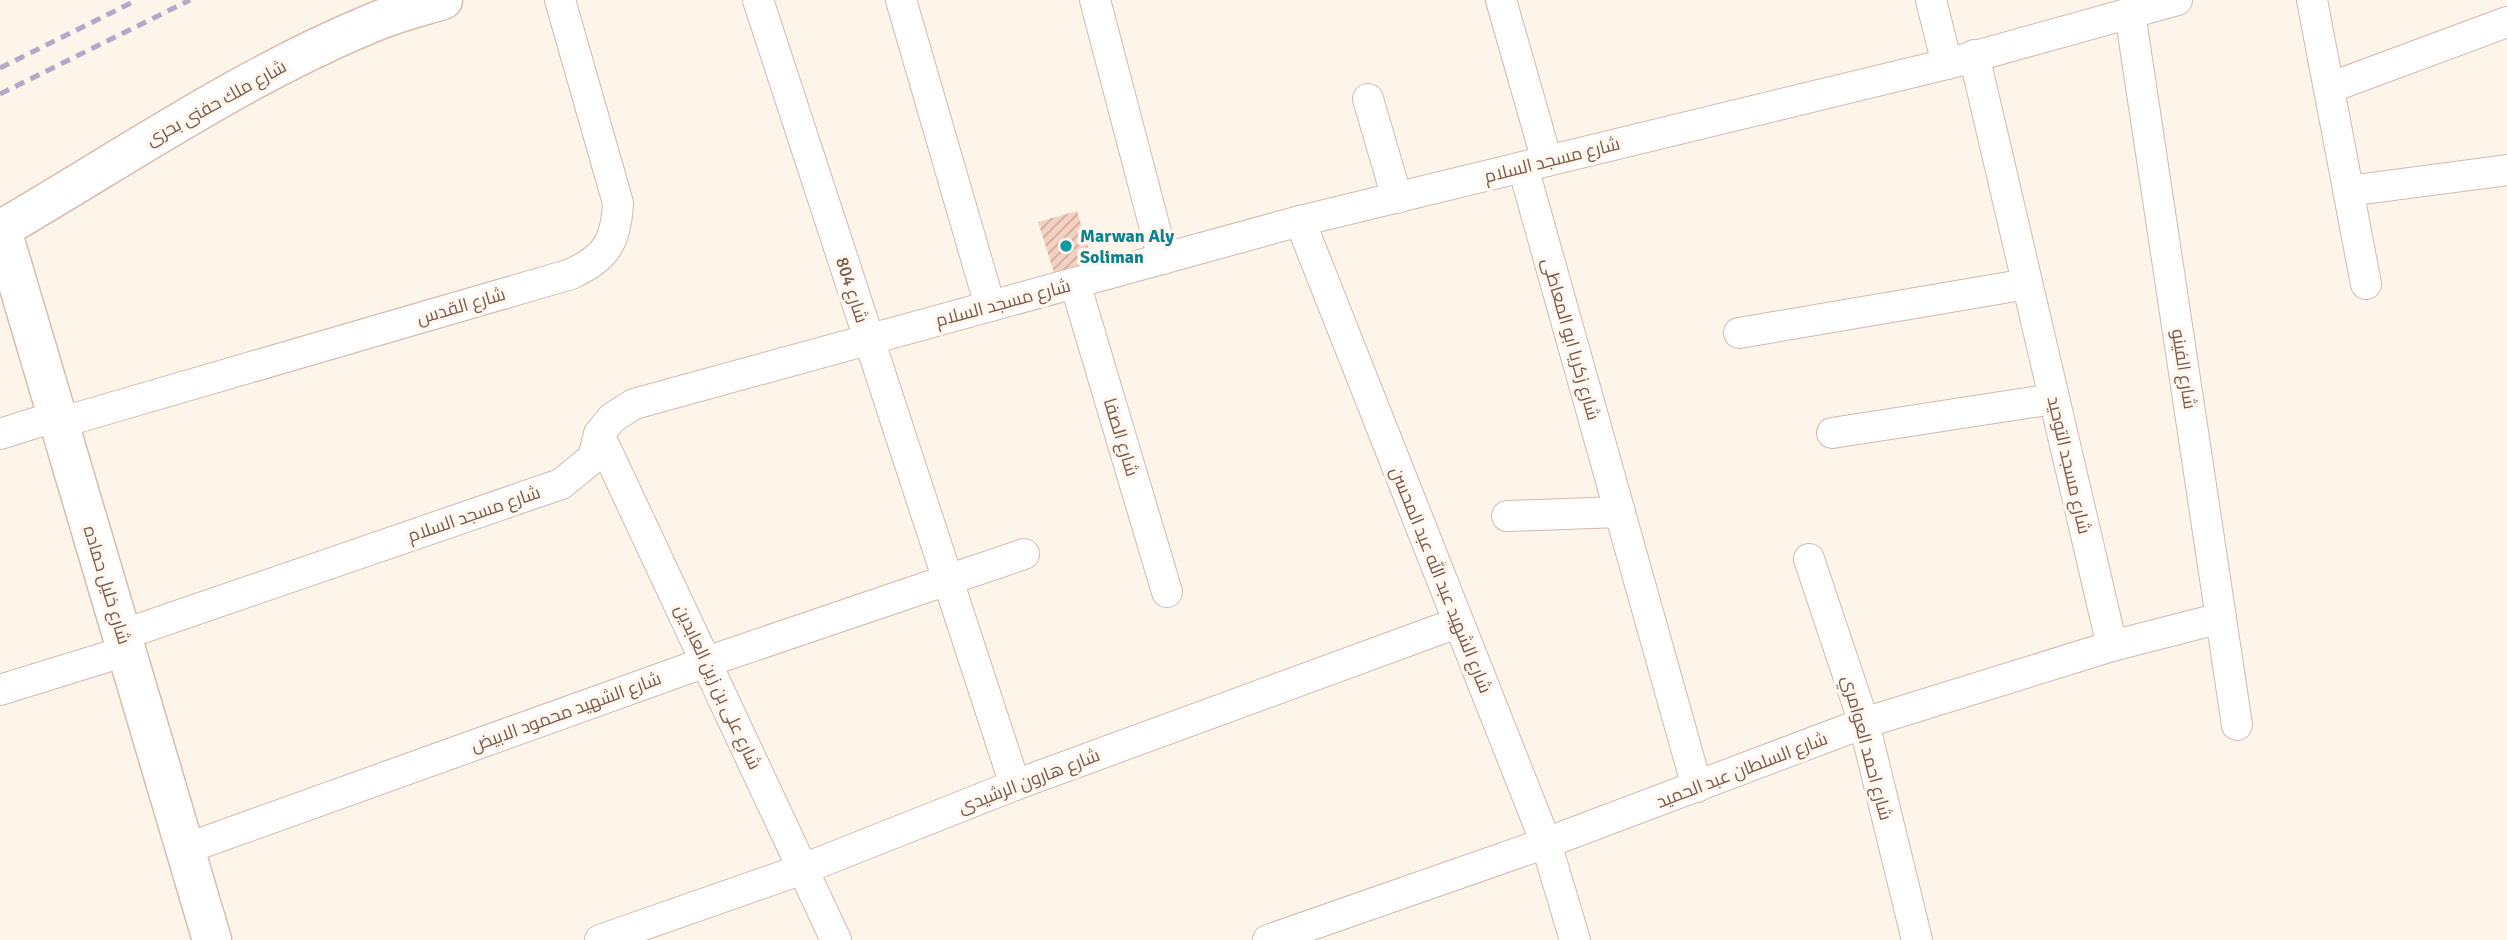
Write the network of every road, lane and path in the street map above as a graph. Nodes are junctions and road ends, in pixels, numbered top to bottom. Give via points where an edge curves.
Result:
1 (443, 0) edge
2 (560, 0) edge
3 (758, 0) edge
4 (901, 0) edge
5 (1095, 0) edge
6 (1502, 0) edge
7 (1931, 0) edge
8 (2177, 0) edge
9 (2312, 0) edge
10 (2130, 13) junction
11 (2507, 22) edge
12 (1960, 59) junction
13 (2329, 88) junction
14 (1368, 99) dead end
15 (1535, 164) junction
16 (2507, 170) edge
17 (2348, 191) junction
18 (1397, 198) junction
19 (1300, 221) junction
20 (1, 230) edge
21 (1163, 259) junction
22 (1075, 283) junction
23 (2027, 284) junction
24 (2366, 284) dead end
25 (990, 306) junction
26 (1739, 333) dead end
27 (868, 340) junction
28 (2053, 399) junction
29 (58, 420) junction
30 (1832, 433) dead end
31 (0, 434) edge
32 (599, 434) junction
33 (1620, 512) junction
34 (1507, 516) dead end
35 (1024, 554) dead end
36 (1809, 559) dead end
37 (949, 579) junction
38 (1167, 592) dead end
39 (2221, 618) junction
40 (1457, 623) junction
41 (124, 643) junction
42 (2112, 646) junction
43 (706, 662) junction
44 (0, 690) edge
45 (1864, 723) junction
46 (2237, 725) dead end
47 (1014, 785) junction
48 (1697, 788) junction
49 (1546, 842) junction
50 (185, 849) junction
51 (803, 869) junction
52 (212, 940) edge
53 (600, 940) edge
54 (836, 940) edge
55 (1268, 940) edge
56 (1575, 940) edge
57 (1917, 940) edge

1 - 20 street, شارع ملك حفنى بحرى via 373,22 260,77
2 - 29 street, شارع القدس via 618,203 617,226 608,247 592,264 571,274
3 - 27 street, شارع 804
4 - 25 street
5 - 21 street
6 - 15 street, شارع زكريا ابو المعاطى
7 - 12 street, شارع مسجد التوحيد
8 - 10 street, شارع مسجد السلام
9 - 13 street
10 - 12 street, شارع مسجد السلام
10 - 39 street, شارع الفينو
11 - 13 street
12 - 15 street, شارع مسجد السلام
12 - 23 street, شارع مسجد التوحيد
13 - 17 street
14 - 18 street
15 - 18 street, شارع مسجد السلام
15 - 33 street, شارع زكريا ابو المعاطى
16 - 17 street
17 - 24 street
18 - 19 street, شارع مسجد السلام
19 - 21 street, شارع مسجد السلام
19 - 40 street, شارع الشهيد عبد الله عبد المحسن
20 - 29 street, شارع خليل حماده
21 - 22 street, شارع مسجد السلام
22 - 25 street, شارع مسجد السلام
22 - 38 street, شارع الصفا
23 - 26 street
23 - 28 street, شارع مسجد التوحيد
25 - 27 street, شارع مسجد السلام
27 - 32 street, شارع مسجد السلام via 634,404 611,418
27 - 37 street, شارع 804
28 - 30 street
28 - 42 street, شارع مسجد التوحيد
29 - 31 street, شارع القدس
29 - 41 street, شارع خليل حماده
32 - 41 street, شارع مسجد السلام via 593,458 561,484
32 - 43 street, شارع على بن زين العابدين
33 - 34 street
33 - 48 street, شارع زكريا ابو المعاطى
35 - 37 street
36 - 45 street, شارع احمد العوامري
37 - 43 street, شارع الشهيد محمود الابيض
37 - 47 street, شارع 804
39 - 42 street, شارع السلطان عبد الحميد
39 - 46 street, شارع الفينو
40 - 47 street, شارع هارون الرشيدى
40 - 49 street, شارع الشهيد عبد الله عبد المحسن
41 - 44 street, شارع مسجد السلام
41 - 50 street, شارع خليل حماده
42 - 45 street, شارع السلطان عبد الحميد
43 - 50 street, شارع الشهيد محمود الابيض
43 - 51 street, شارع على بن زين العابدين
45 - 48 street, شارع السلطان عبد الحميد
45 - 57 street, شارع احمد العوامري
47 - 51 street, شارع هارون الرشيدى
48 - 49 street, شارع السلطان عبد الحميد
49 - 55 street, شارع السلطان عبد الحميد
49 - 56 street, شارع الشهيد عبد الله عبد المحسن
50 - 52 street, شارع خليل حماده
51 - 53 street, شارع هارون الرشيدى
51 - 54 street, شارع على بن زين العابدين

